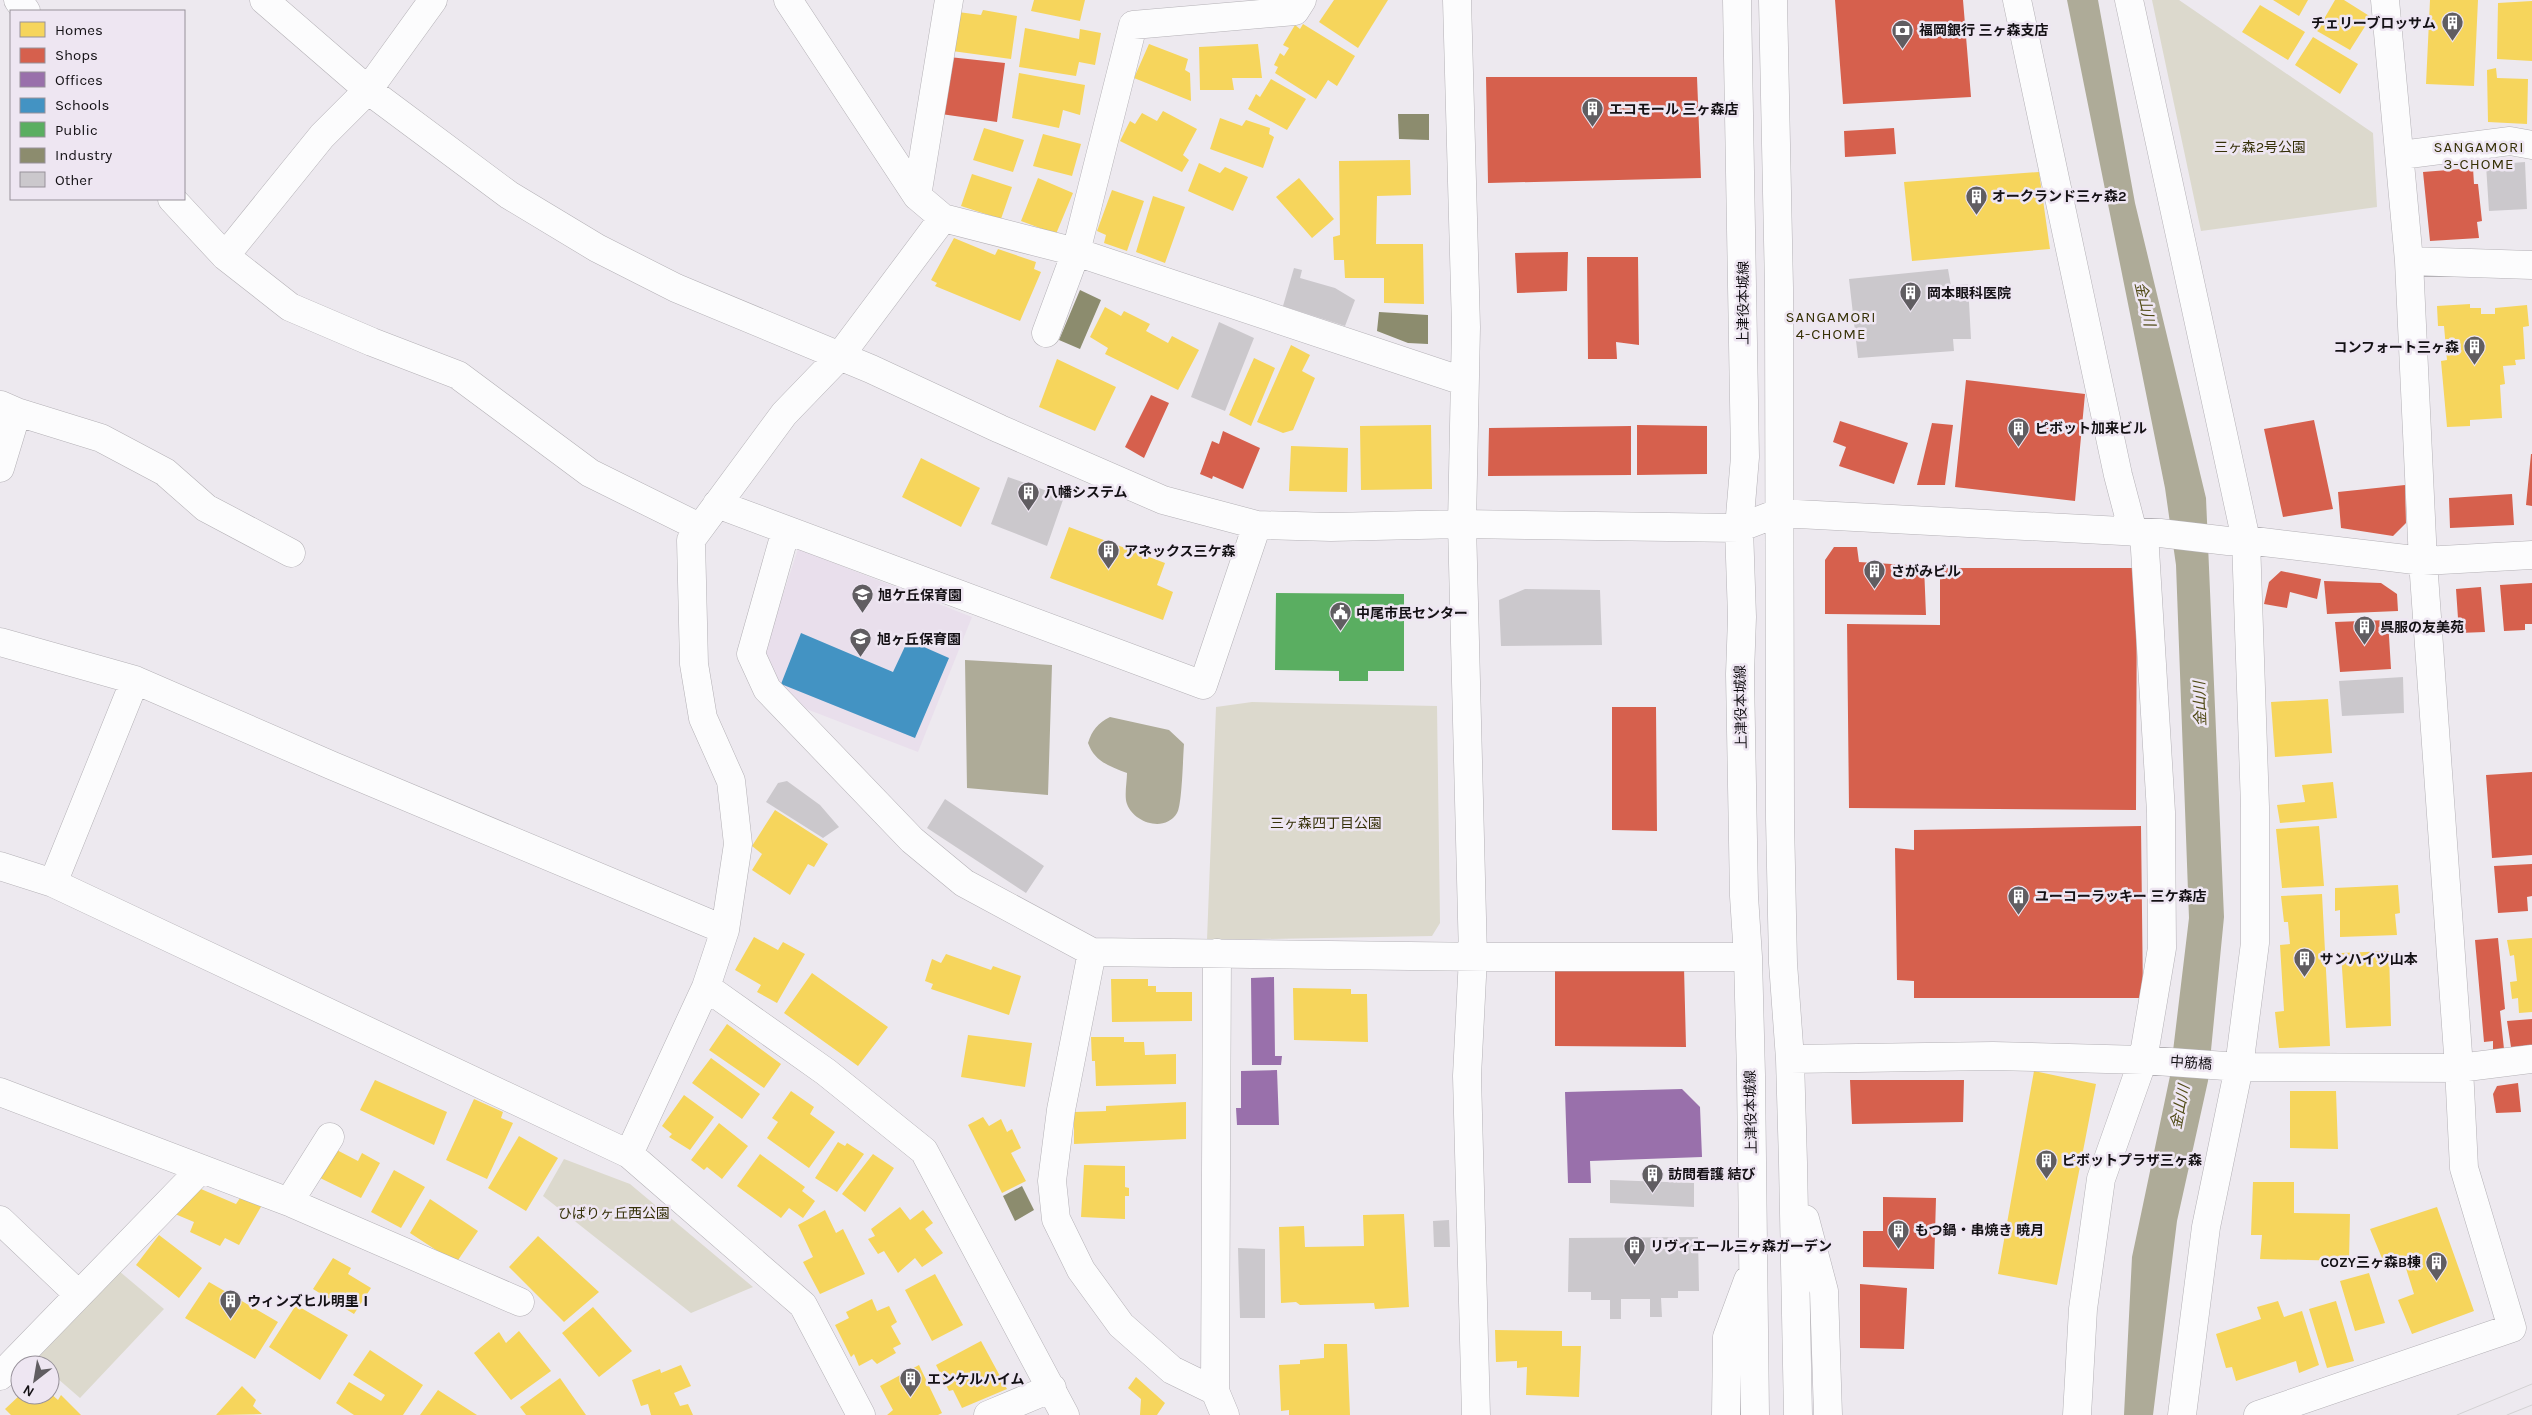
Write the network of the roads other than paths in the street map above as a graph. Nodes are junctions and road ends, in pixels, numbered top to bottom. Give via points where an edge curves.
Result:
1 (264, 0) edge
2 (434, 0) edge
3 (788, 0) edge
4 (949, 0) edge
5 (1302, 0) edge
6 (1457, 0) edge
7 (1737, 0) edge
8 (1773, 0) edge
9 (2017, 0) edge
10 (2129, 0) edge
11 (2385, 0) edge
12 (368, 90) junction
13 (2532, 145) edge
14 (2401, 155) junction
15 (918, 196) junction
16 (173, 200) edge
17 (943, 218) junction
18 (1076, 252) junction
19 (225, 256) junction
20 (2409, 262) junction
21 (2532, 265) edge
22 (1046, 333) dead end
23 (840, 357) junction
24 (1463, 381) junction
25 (9, 409) edge
26 (0, 468) edge
27 (717, 504) junction
28 (1778, 513) junction
29 (1462, 524) junction
30 (1257, 525) junction
31 (699, 528) junction
32 (1739, 528) junction
33 (786, 530) junction
34 (2146, 533) junction
35 (2237, 540) junction
36 (292, 553) dead end
37 (2532, 555) edge
38 (2423, 560) junction
39 (0, 642) edge
40 (135, 680) junction
41 (0, 866) edge
42 (53, 883) junction
43 (725, 930) junction
44 (1092, 952) junction
45 (1217, 953) junction
46 (1473, 957) junction
47 (1748, 957) junction
48 (706, 987) junction
49 (1790, 1059) junction
50 (2532, 1059) edge
51 (2143, 1060) junction
52 (2239, 1067) junction
53 (2460, 1068) junction
54 (0, 1092) edge
55 (330, 1137) dead end
56 (629, 1154) junction
57 (201, 1170) junction
58 (1794, 1177) junction
59 (289, 1202) junction
60 (0, 1220) edge
61 (1753, 1266) junction
62 (78, 1294) junction
63 (520, 1302) dead end
64 (0, 1376) edge
65 (1052, 1388) junction
66 (1220, 1403) edge
67 (861, 1415) edge
68 (988, 1415) edge
69 (1065, 1415) edge
70 (1476, 1415) edge
71 (1726, 1415) edge
72 (1755, 1415) edge
73 (1798, 1415) edge
74 (1828, 1415) edge
75 (2077, 1415) edge
76 (2182, 1415) edge
77 (2258, 1415) edge

1 - 12 street
2 - 12 street
3 - 15 street
4 - 15 street
5 - 18 street via 1294,11 1133,25
6 - 24 street via 1466,318
7 - 32 street, 上津役本城線 via 1745,457
8 - 28 street
9 - 34 street via 2118,475
10 - 35 street
11 - 14 street
12 - 19 street via 322,136
12 - 23 street via 509,195 597,248 676,288
13 - 14 street via 2510,141
14 - 20 street
15 - 17 street
16 - 19 street
17 - 18 street
17 - 23 street
18 - 22 street
18 - 24 street
19 - 31 street via 290,307 458,375 590,473
20 - 21 street
20 - 38 street
23 - 27 street via 784,414
23 - 30 street via 1163,500
24 - 29 street
25 - 26 street
25 - 36 street via 101,438 165,472 206,508
27 - 31 street
27 - 33 street
28 - 32 street
28 - 34 street
28 - 49 street via 1783,963
29 - 30 street
29 - 32 street
29 - 46 street
30 - 33 street via 1203,685
31 - 43 street via 691,540 694,664 704,718 730,781 738,844
32 - 47 street, 上津役本城線 via 1744,896
33 - 44 street via 751,654 767,689 912,840 964,883
34 - 35 street
34 - 51 street via 2160,812 2162,948
35 - 38 street
35 - 52 street via 2254,807 2255,943
37 - 38 street
38 - 53 street
39 - 40 street
40 - 42 street
40 - 43 street
41 - 42 street
42 - 56 street
43 - 48 street
44 - 45 street
44 - 66 street via 1061,1110 1052,1181 1056,1219 1081,1270 1121,1325 1172,1370
45 - 46 street
45 - 66 street
46 - 47 street
46 - 70 street via 1467,1076
47 - 61 street, 上津役本城線
48 - 56 street
48 - 65 street via 826,1072 924,1150
49 - 51 street, 中筋橋 via 1993,1056
49 - 58 street
50 - 53 street, 中筋橋
51 - 52 street, 中筋橋
51 - 75 street via 2101,1179 2083,1309
52 - 53 street, 中筋橋
52 - 76 street via 2206,1227
53 - 77 street via 2464,1168 2512,1328
54 - 57 street
55 - 59 street
56 - 67 street via 803,1305
57 - 59 street
57 - 62 street
58 - 73 street
58 - 74 street via 1824,1290
59 - 63 street
60 - 62 street
61 - 71 street via 1727,1337
61 - 72 street, 上津役本城線
62 - 64 street
65 - 68 street
65 - 69 street

